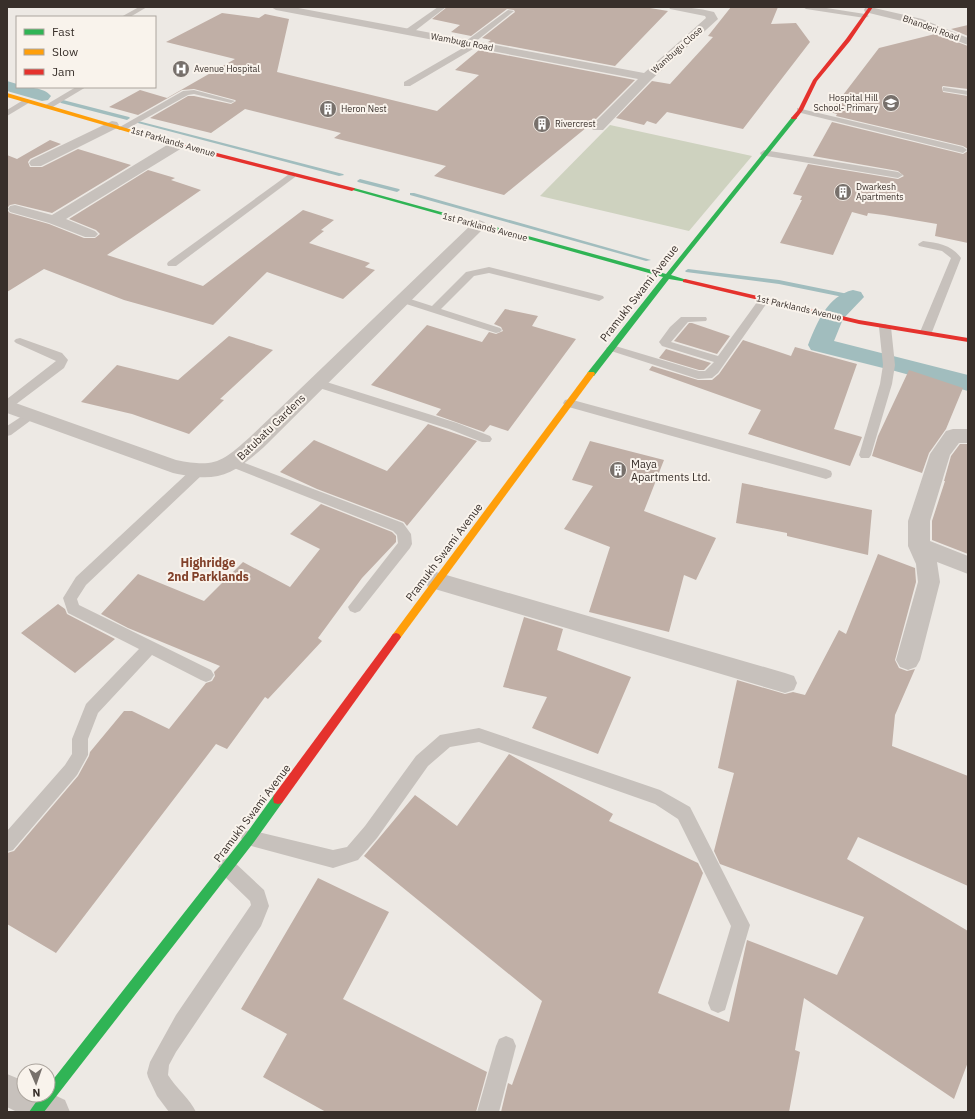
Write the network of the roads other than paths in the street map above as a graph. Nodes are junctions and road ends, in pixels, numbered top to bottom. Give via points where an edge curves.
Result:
1 (144, 7) edge
2 (276, 7) edge
3 (443, 7) edge
4 (674, 7) edge
5 (806, 7) edge
6 (292, 8) edge
7 (834, 9) edge
8 (510, 11) dead end
9 (869, 11) edge
10 (126, 16) edge
11 (408, 32) junction
12 (968, 42) edge
13 (472, 44) junction
14 (647, 77) junction
15 (407, 84) dead end
16 (65, 88) edge
17 (80, 88) edge
18 (946, 89) dead end
19 (968, 93) edge
20 (7, 95) edge
21 (32, 102) junction
22 (231, 102) dead end
23 (48, 106) junction
24 (800, 110) junction
25 (7, 116) edge
26 (117, 126) junction
27 (598, 127) dead end
28 (177, 145) junction
29 (963, 150) dead end
30 (764, 153) junction
31 (36, 163) dead end
32 (292, 175) junction
33 (898, 175) dead end
34 (15, 209) dead end
35 (54, 220) junction
36 (480, 225) junction
37 (90, 234) dead end
38 (923, 244) dead end
39 (172, 264) dead end
40 (668, 277) junction
41 (599, 298) dead end
42 (404, 300) junction
43 (764, 300) junction
44 (434, 310) junction
45 (702, 319) dead end
46 (885, 327) junction
47 (496, 330) dead end
48 (926, 332) junction
49 (968, 340) edge
50 (20, 341) dead end
51 (612, 348) junction
52 (721, 360) junction
53 (317, 383) junction
54 (569, 403) junction
55 (7, 406) edge
56 (30, 415) junction
57 (7, 432) edge
58 (968, 436) edge
59 (486, 439) dead end
60 (865, 455) dead end
61 (234, 463) junction
62 (197, 472) junction
63 (826, 474) dead end
64 (919, 546) junction
65 (968, 565) edge
66 (436, 581) junction
67 (355, 608) dead end
68 (148, 648) junction
69 (908, 660) dead end
70 (206, 675) dead end
71 (785, 683) dead end
72 (250, 838) junction
73 (7, 844) edge
74 (227, 867) junction
75 (718, 1003) dead end
76 (506, 1046) dead end
77 (7, 1090) edge
78 (43, 1110) edge
79 (185, 1112) edge
80 (488, 1112) edge

1 - 10 lane
2 - 6 street, Wambugu Road
3 - 11 lane
4 - 14 street, Wambugu Close via 710,14 712,19
5 - 7 lane
6 - 11 street, Wambugu Road
7 - 9 lane
8 - 13 lane
9 - 12 street, Bhanderi Road via 918,21
9 - 24 street, Pramukh Swami Avenue via 815,81
11 - 13 street, Wambugu Road
13 - 14 street, Wambugu Road
13 - 15 lane
14 - 27 street
16 - 21 lane
17 - 23 lane
18 - 19 lane
20 - 21 street, 1st Parklands Avenue
21 - 23 street, 1st Parklands Avenue
21 - 25 lane
22 - 26 lane via 194,92 186,93
23 - 26 street, 1st Parklands Avenue
24 - 29 lane
24 - 30 street, Pramukh Swami Avenue
26 - 28 street, 1st Parklands Avenue
26 - 31 street
28 - 32 street, 1st Parklands Avenue
28 - 35 street
30 - 33 lane
30 - 40 street, Pramukh Swami Avenue
32 - 36 street, 1st Parklands Avenue
32 - 39 lane
34 - 35 street
35 - 37 street
36 - 40 street, 1st Parklands Avenue
36 - 42 street, Batubatu Gardens
38 - 48 lane via 947,250 956,258
40 - 43 street, 1st Parklands Avenue
40 - 51 street, Pramukh Swami Avenue
41 - 44 lane via 489,270 470,274
42 - 44 lane
42 - 53 street, Batubatu Gardens
43 - 46 street, 1st Parklands Avenue
43 - 52 lane
44 - 47 lane
45 - 52 lane via 685,319 677,325 665,342
46 - 48 street, 1st Parklands Avenue
46 - 60 lane via 889,365
48 - 49 street, 1st Parklands Avenue
50 - 55 lane via 62,360 60,365
51 - 52 lane via 698,375 708,375
51 - 54 street, Pramukh Swami Avenue
53 - 59 lane
53 - 61 street, Batubatu Gardens
54 - 63 lane
54 - 66 street, Pramukh Swami Avenue
55 - 56 street, Batubatu Gardens
56 - 57 lane
56 - 62 street, Batubatu Gardens via 173,466
58 - 64 street via 953,436 940,454 919,521
61 - 62 street, Batubatu Gardens via 212,471
61 - 67 lane via 398,527 404,534 405,544
62 - 68 lane via 81,581 70,598 73,609
64 - 65 street
64 - 69 street via 929,582
66 - 71 street
66 - 72 street, Pramukh Swami Avenue
68 - 70 lane
68 - 73 lane via 92,709 80,739 80,755 71,770
72 - 74 street, Pramukh Swami Avenue
72 - 75 lane via 333,859 352,854 371,832 422,760 446,740 479,735 660,798 684,813 742,925
74 - 78 street, Pramukh Swami Avenue
74 - 79 lane via 258,896 260,906 254,919 169,1043 157,1066 156,1074
76 - 80 lane
77 - 78 street

